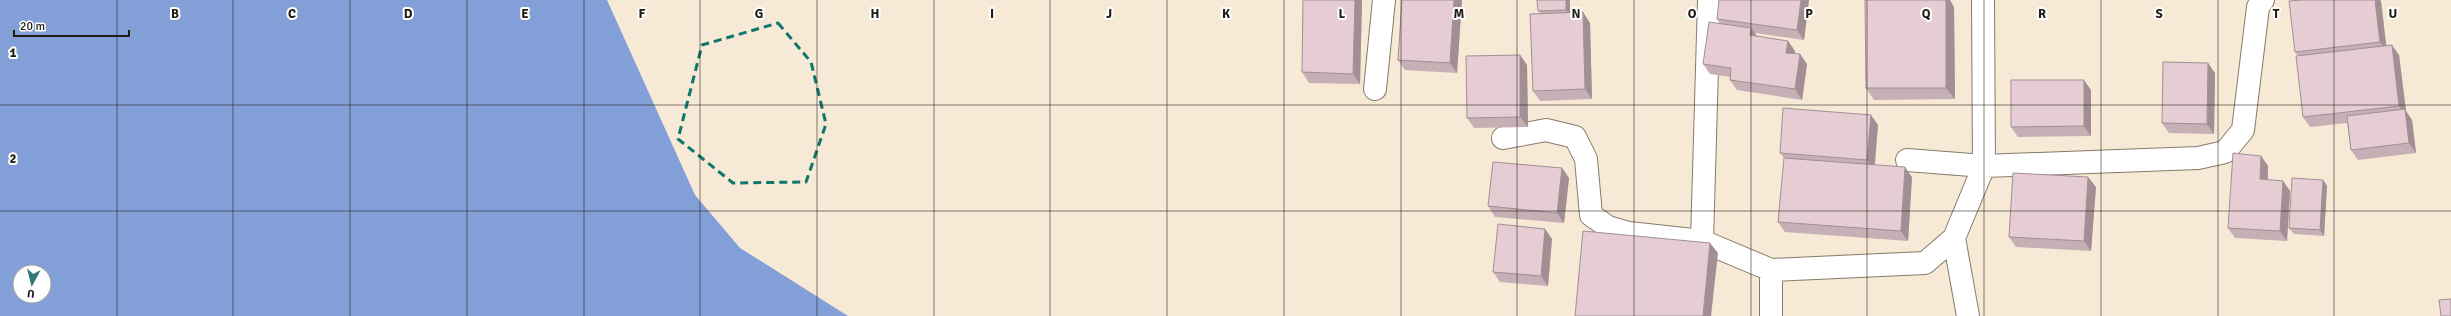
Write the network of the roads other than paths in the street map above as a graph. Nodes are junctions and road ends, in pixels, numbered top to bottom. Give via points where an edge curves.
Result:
1 (1384, 0) edge
2 (1709, 0) edge
3 (1984, 0) edge
4 (2264, 0) edge
5 (1375, 89) dead end
6 (1503, 138) dead end
7 (1907, 160) dead end
8 (1984, 166) junction
9 (1954, 238) junction
10 (1702, 241) junction
11 (1771, 270) junction
12 (1771, 316) edge
13 (1968, 316) edge

1 - 5 street
2 - 10 street
3 - 8 street
4 - 8 street via 2258,8 2243,130 2225,152 2198,158
6 - 10 street via 1546,130 1575,137 1586,159 1591,215 1608,227 1629,233
7 - 8 street
8 - 9 street
9 - 11 street via 1925,263
9 - 13 street
10 - 11 street
11 - 12 street

